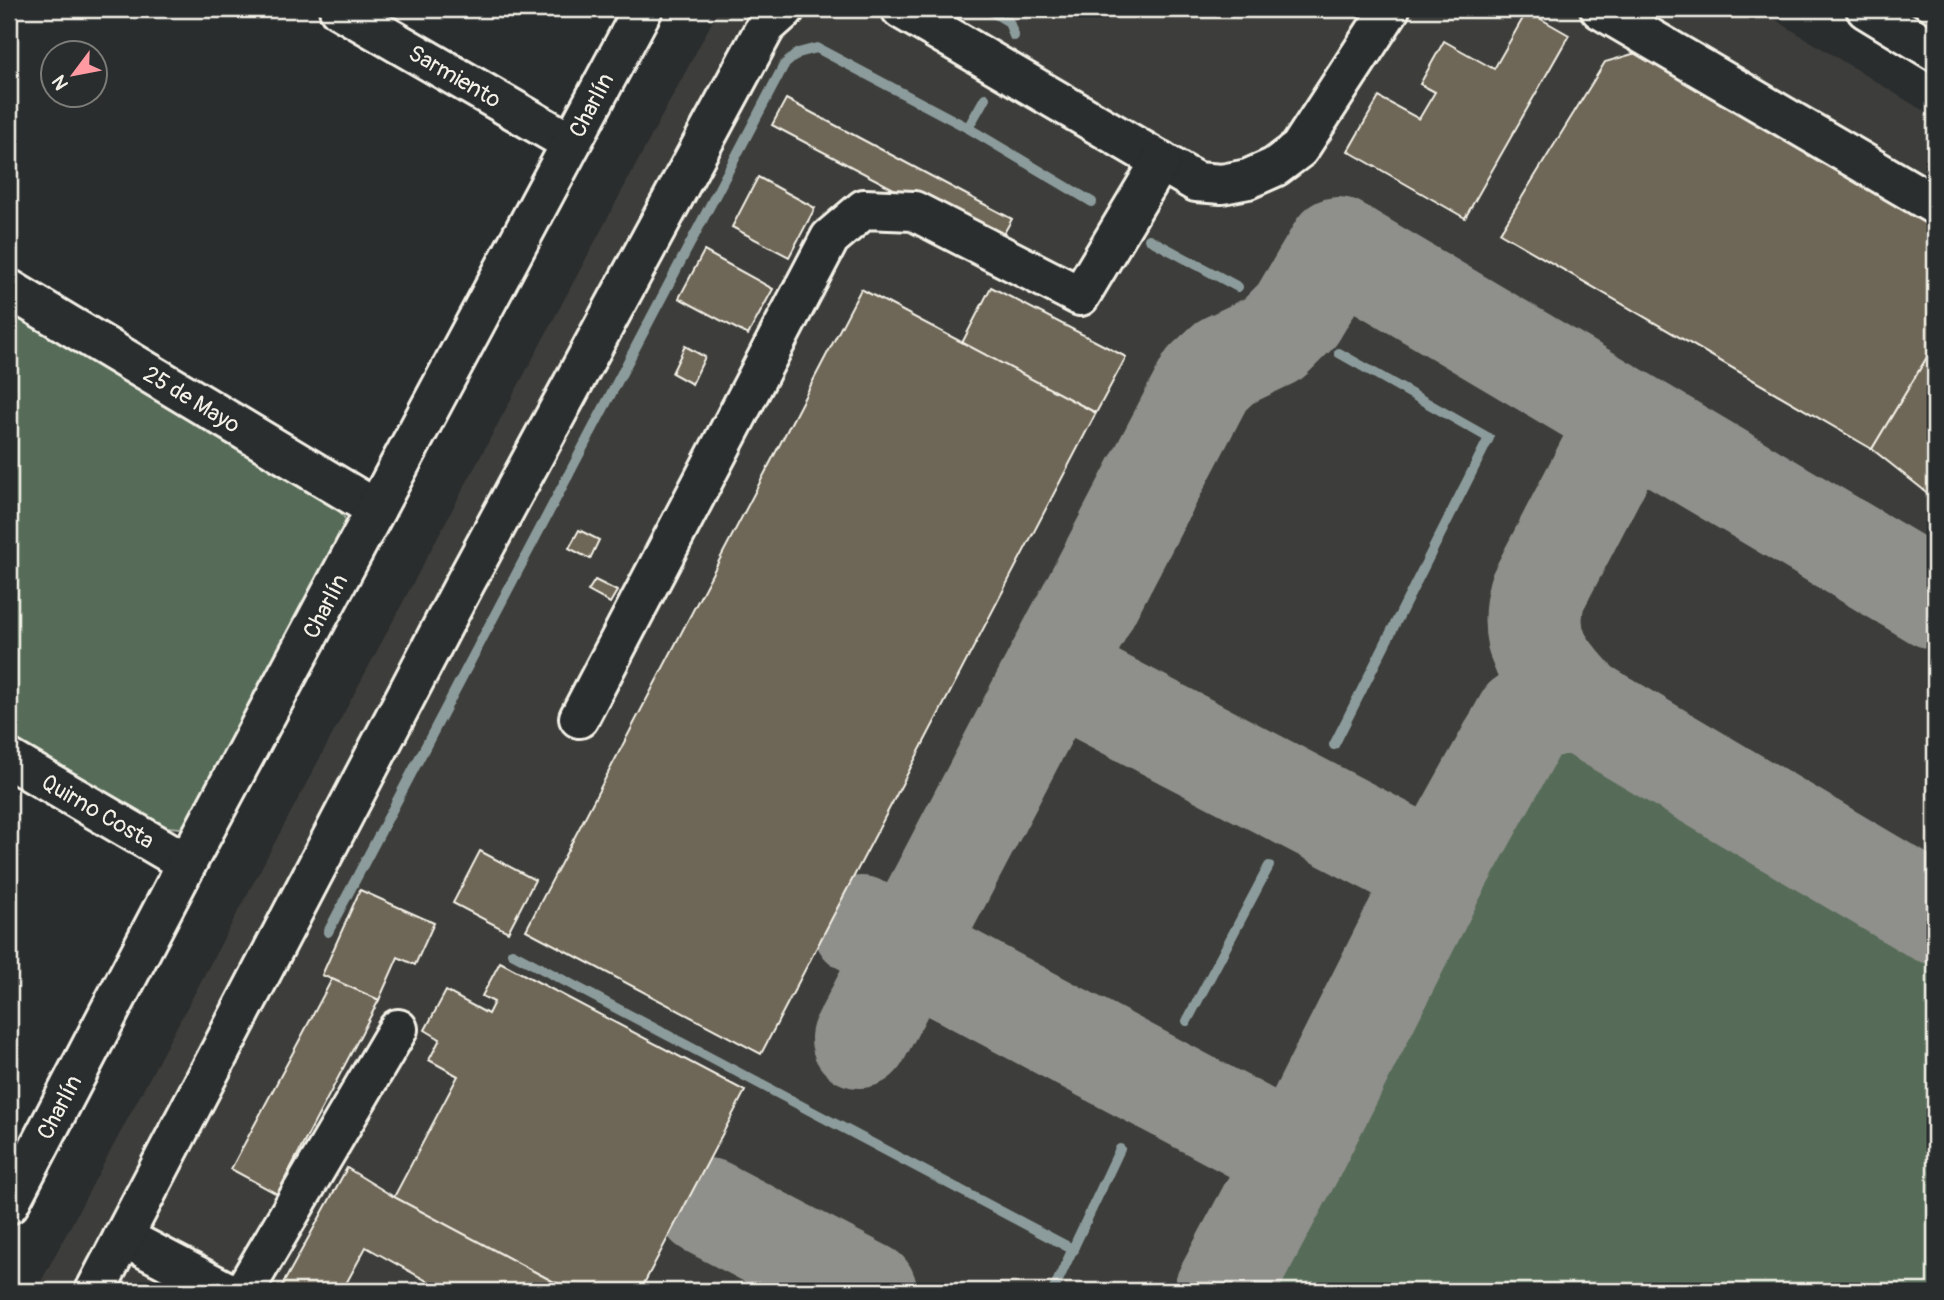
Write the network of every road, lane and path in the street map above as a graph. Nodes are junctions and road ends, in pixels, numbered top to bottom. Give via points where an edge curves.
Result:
1 (339, 9) edge
2 (643, 9) edge
3 (785, 9) edge
4 (901, 9) edge
5 (1390, 9) edge
6 (1600, 9) edge
7 (1866, 9) edge
8 (1935, 51) edge
9 (571, 143) junction
10 (1161, 161) junction
11 (1935, 205) edge
12 (9, 289) edge
13 (376, 509) junction
14 (579, 718) dead end
15 (9, 759) edge
16 (187, 863) junction
17 (398, 1029) dead end
18 (9, 1204) edge
19 (123, 1237) junction
20 (95, 1291) edge
21 (226, 1291) edge
22 (244, 1291) edge

1 - 9 street, Sarmiento
2 - 9 street, Charlín
3 - 19 street via 766,26 464,585
4 - 10 street
5 - 10 street via 1299,149 1275,167 1223,184 1196,182
6 - 11 street
7 - 8 street
9 - 13 street, Charlín
10 - 14 street via 1080,296 914,211 864,209 830,237
12 - 13 street, 25 de Mayo
13 - 16 street, Charlín
15 - 16 street, Quirno Costa
16 - 18 street, Charlín
17 - 22 street
19 - 20 street
19 - 21 street

